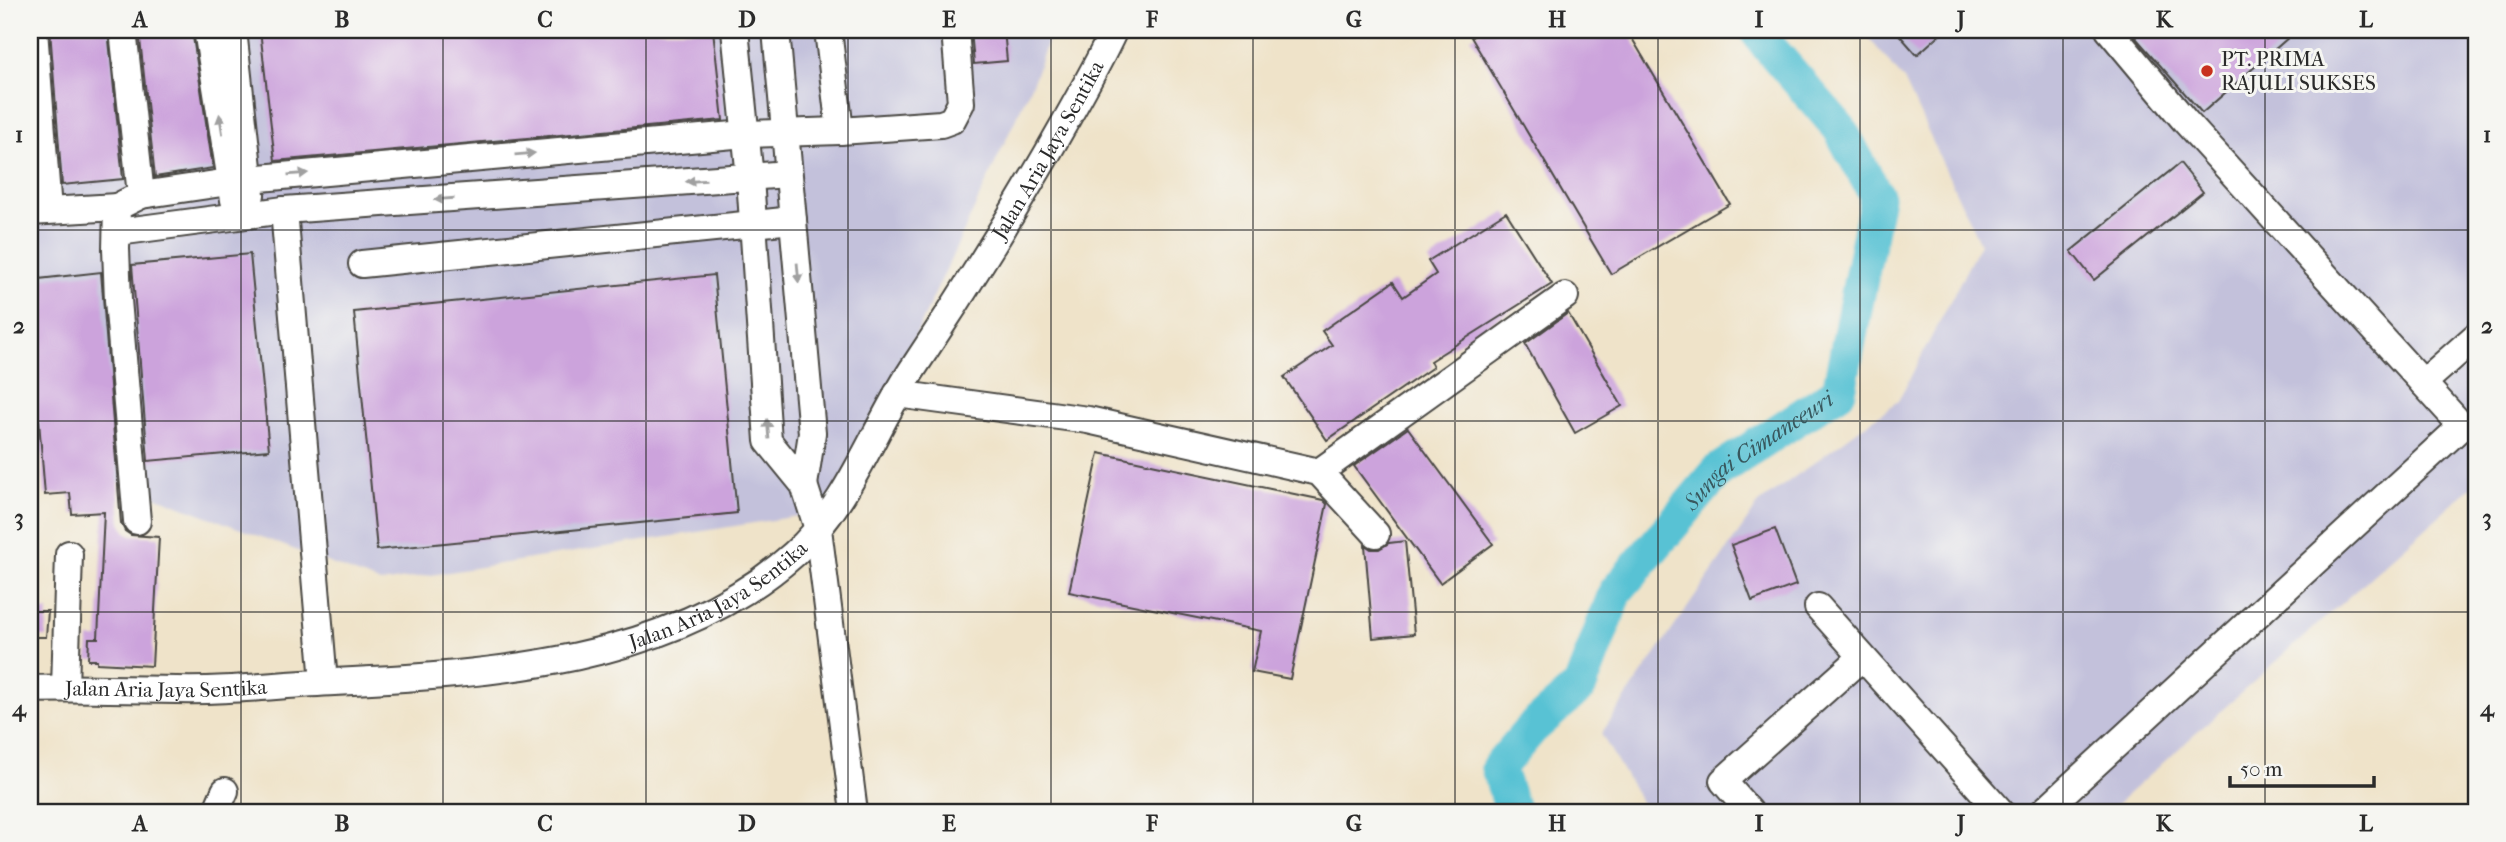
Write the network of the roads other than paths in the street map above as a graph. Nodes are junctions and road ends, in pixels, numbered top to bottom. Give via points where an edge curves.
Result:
1 (34, 30) edge
2 (123, 30) edge
3 (207, 30) edge
4 (233, 30) edge
5 (735, 30) edge
6 (776, 30) edge
7 (828, 30) edge
8 (955, 30) edge
9 (1114, 30) edge
10 (2109, 30) edge
11 (839, 131) junction
12 (784, 132) junction
13 (745, 134) junction
14 (788, 174) junction
15 (750, 177) junction
16 (240, 181) junction
17 (284, 210) junction
18 (39, 211) edge
19 (125, 211) junction
20 (245, 215) junction
21 (793, 220) junction
22 (752, 225) junction
23 (362, 264) dead end
24 (1565, 296) dead end
25 (2476, 336) edge
26 (2423, 383) junction
27 (897, 394) junction
28 (1318, 471) junction
29 (804, 485) junction
30 (137, 521) dead end
31 (818, 529) junction
32 (1376, 534) dead end
33 (69, 554) dead end
34 (1818, 607) dead end
35 (1862, 657) junction
36 (324, 682) junction
37 (65, 688) junction
38 (30, 689) edge
39 (854, 812) edge
40 (1750, 812) edge
41 (2001, 812) edge
42 (2043, 812) edge

1 - 18 street
2 - 19 street
16 -> 3 street
4 - 16 street
5 - 13 street
6 - 12 street
7 - 11 street
8 - 11 street via 961,103 952,120
9 - 27 street, Jalan Aria Jaya Sentika via 1015,210
10 - 26 street via 2186,122
11 - 12 street
12 - 13 street
12 - 14 street
13 - 15 street
16 -> 13 street
14 - 15 street
14 - 21 street
15 -> 17 street
15 - 22 street
16 - 19 street
16 - 20 street
17 - 20 street
17 - 36 street
18 - 19 street
19 - 20 street
19 - 30 street via 116,249
21 - 22 street
21 -> 29 street via 811,432
22 - 23 street
29 -> 22 street via 768,441
24 - 28 street
25 - 26 street
26 - 42 street via 2462,426
27 - 28 street via 1088,420
27 - 31 street, Jalan Aria Jaya Sentika via 849,483
28 - 32 street
29 - 31 street
31 - 36 street, Jalan Aria Jaya Sentika via 768,575 717,608 625,644 540,663 417,678
31 - 39 street
33 - 37 street
34 - 35 street
35 - 40 street via 1723,781
35 - 41 street
36 - 37 street, Jalan Aria Jaya Sentika via 208,690
37 - 38 street, Jalan Aria Jaya Sentika

